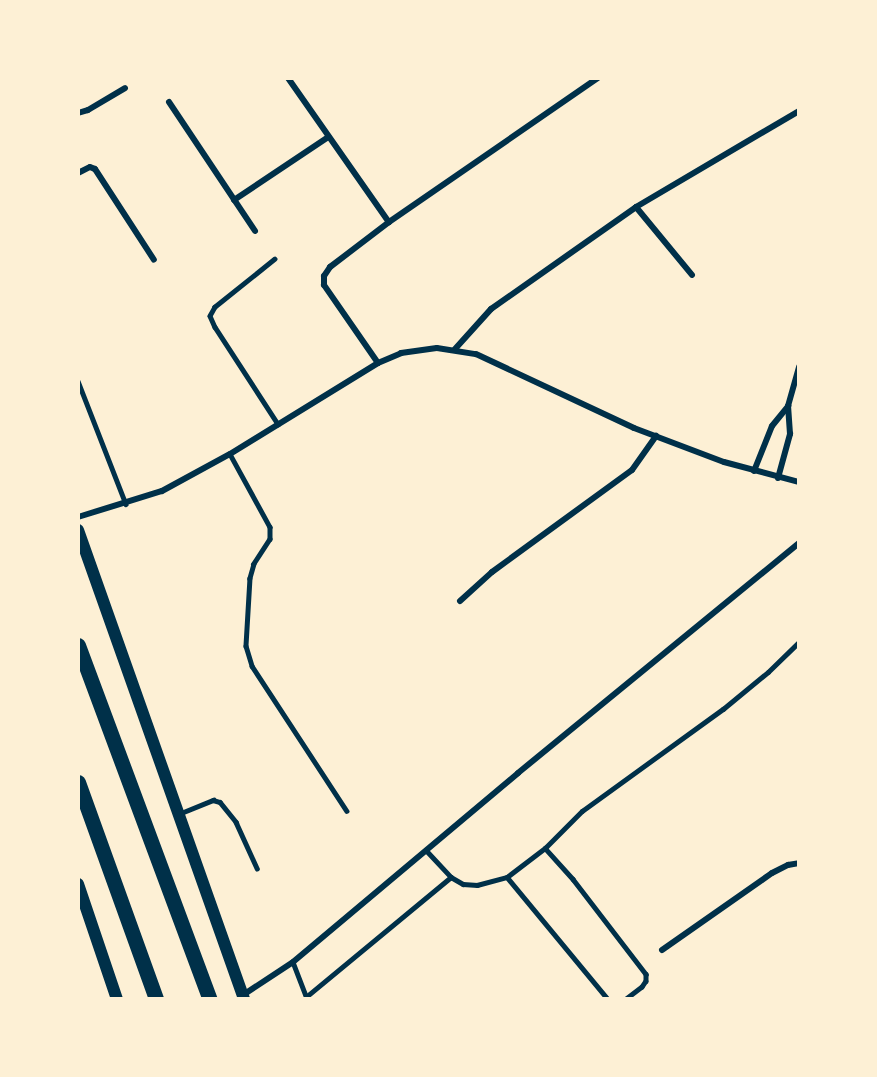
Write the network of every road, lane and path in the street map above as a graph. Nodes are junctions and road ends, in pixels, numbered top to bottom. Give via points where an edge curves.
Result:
1 (288, 78) edge
2 (598, 78) edge
3 (125, 88) dead end
4 (169, 102) dead end
5 (799, 111) edge
6 (78, 113) edge
7 (328, 136) junction
8 (78, 173) edge
9 (234, 200) junction
10 (636, 207) junction
11 (389, 222) junction
12 (255, 231) dead end
13 (275, 259) dead end
14 (154, 260) dead end
15 (692, 275) dead end
16 (455, 349) junction
17 (378, 363) junction
18 (799, 368) edge
19 (78, 381) edge
20 (788, 406) junction
21 (278, 424) junction
22 (656, 436) junction
23 (230, 454) junction
24 (754, 471) junction
25 (778, 478) junction
26 (799, 482) edge
27 (126, 504) junction
28 (78, 517) edge
29 (78, 530) edge
30 (799, 543) edge
31 (460, 601) dead end
32 (799, 642) edge
33 (78, 645) edge
34 (78, 782) edge
35 (347, 811) dead end
36 (178, 814) junction
37 (545, 848) junction
38 (426, 850) junction
39 (799, 863) edge
40 (257, 868) dead end
41 (452, 877) junction
42 (507, 877) junction
43 (78, 884) edge
44 (662, 950) dead end
45 (293, 962) junction
46 (244, 997) edge
47 (307, 998) edge
48 (117, 999) edge
49 (156, 999) edge
50 (210, 999) edge
51 (608, 999) edge
52 (626, 999) edge

1 - 7 street
2 - 11 street
3 - 6 street
4 - 9 street
5 - 10 street
7 - 9 street
7 - 11 street
8 - 14 street via 90,167 95,170
9 - 12 street
10 - 15 street
10 - 16 street via 491,309
11 - 17 street via 330,267 324,276 324,285
13 - 21 lane via 215,307 210,316
16 - 17 street via 420,349
16 - 22 street via 502,365
17 - 21 street
18 - 20 street
19 - 27 lane
20 - 24 street via 772,426
20 - 25 street via 790,434
21 - 23 street
22 - 24 street
22 - 31 street via 632,470 492,572
23 - 27 street via 162,491
23 - 35 lane via 270,527 270,539 250,578 246,635 252,666
24 - 25 street
25 - 26 street
27 - 28 street
29 - 36 main road
30 - 38 street
32 - 37 lane via 723,709 582,811
33 - 50 main road
34 - 49 main road
36 - 40 lane via 213,800 220,802 236,822
36 - 46 main road
37 - 42 lane
37 - 52 lane via 646,974 642,987
38 - 41 lane
38 - 45 street
39 - 44 street via 772,873
41 - 42 lane via 463,884 477,885
41 - 47 lane
42 - 51 lane
43 - 48 main road
45 - 46 street
45 - 47 lane

